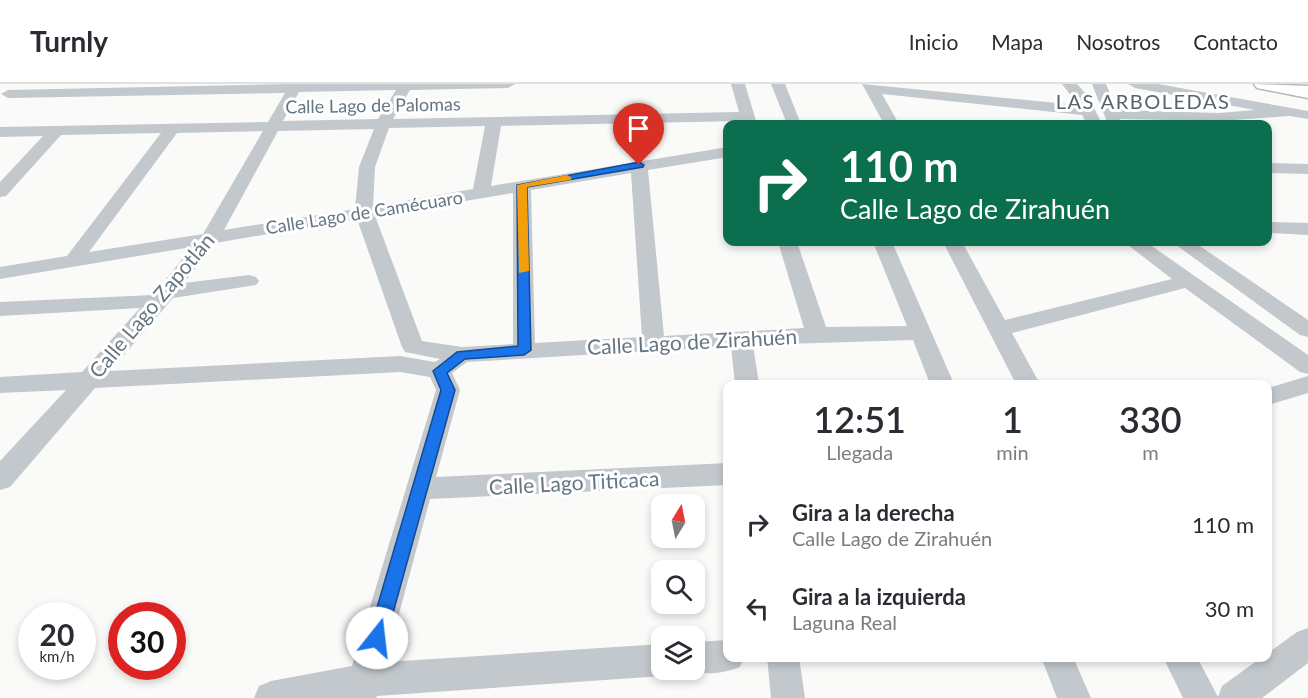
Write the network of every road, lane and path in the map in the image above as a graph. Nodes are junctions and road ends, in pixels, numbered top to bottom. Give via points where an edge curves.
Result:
1 (33, 84) edge
2 (508, 84) edge
3 (738, 84) edge
4 (778, 84) edge
5 (1069, 84) edge
6 (1135, 84) edge
7 (1264, 84) edge
8 (1287, 84) edge
9 (406, 85) edge
10 (296, 86) edge
11 (871, 86) edge
12 (1308, 90) edge
13 (1101, 91) edge
14 (4, 95) edge
15 (1081, 96) junction
16 (1288, 112) junction
17 (1308, 116) edge
18 (1091, 118) edge
19 (1113, 119) edge
20 (723, 120) edge
21 (748, 120) edge
22 (792, 120) edge
23 (889, 120) edge
24 (494, 122) junction
25 (384, 124) junction
26 (273, 127) junction
27 (172, 129) junction
28 (57, 130) junction
29 (0, 132) edge
30 (723, 153) edge
31 (639, 165) junction
32 (1272, 168) edge
33 (1308, 169) edge
34 (522, 185) junction
35 (0, 192) edge
36 (481, 192) junction
37 (364, 212) junction
38 (1272, 228) edge
39 (1308, 229) edge
40 (211, 236) junction
41 (788, 246) edge
42 (885, 246) edge
43 (955, 246) edge
44 (1139, 246) edge
45 (1188, 246) edge
46 (73, 261) junction
47 (0, 273) edge
48 (249, 281) dead end
49 (1187, 281) junction
50 (163, 296) junction
51 (0, 309) edge
52 (999, 329) junction
53 (1308, 330) edge
54 (921, 333) junction
55 (817, 334) junction
56 (741, 338) junction
57 (1308, 339) edge
58 (654, 343) junction
59 (1278, 345) junction
60 (524, 350) junction
61 (406, 355) junction
62 (462, 355) junction
63 (1308, 366) edge
64 (439, 371) junction
65 (746, 380) edge
66 (940, 380) edge
67 (1026, 380) edge
68 (86, 381) junction
69 (1308, 384) edge
70 (0, 385) edge
71 (1272, 396) edge
72 (723, 474) edge
73 (0, 479) edge
74 (421, 489) junction
75 (1308, 643) edge
76 (723, 656) edge
77 (705, 657) edge
78 (651, 661) edge
79 (784, 662) edge
80 (1059, 662) edge
81 (1182, 662) edge
82 (362, 689) edge
83 (271, 698) edge
84 (788, 698) edge
85 (1074, 698) edge
86 (1202, 698) edge
87 (1234, 698) edge

1 - 14 street
2 - 9 street
3 - 21 street
4 - 22 street
5 - 15 street
6 - 16 street
7 - 12 highway
8 - 12 highway
9 - 10 street
9 - 25 street
10 - 14 street
10 - 26 street, Calle Lago Zapotlán
11 - 18 street
11 - 23 street
13 - 15 street
13 - 19 street
15 - 18 street
16 - 17 street
16 - 19 street
20 - 24 street, Calle Lago de Palomas
24 - 25 street, Calle Lago de Palomas
24 - 36 street
25 - 26 street, Calle Lago de Palomas
25 - 37 street via 367,167
26 - 27 street, Calle Lago de Palomas
26 - 40 street, Calle Lago Zapotlán
27 - 28 street, Calle Lago de Palomas
27 - 46 street
28 - 29 street, Calle Lago de Palomas
28 - 35 street
30 - 31 street, Calle Lago de Camécuaro
31 - 34 street, Calle Lago de Camécuaro
31 - 58 street
32 - 33 street
34 - 36 street, Calle Lago de Camécuaro
34 - 60 street
36 - 37 street, Calle Lago de Camécuaro
37 - 40 street, Calle Lago de Camécuaro
37 - 61 street
38 - 39 street
40 - 46 street, Calle Lago de Camécuaro
40 - 50 street, Calle Lago Zapotlán
41 - 55 street
42 - 54 street
43 - 52 street
44 - 49 street
45 - 53 street
46 - 47 street, Calle Lago de Camécuaro
48 - 50 street
49 - 52 street
49 - 59 street
50 - 51 street
50 - 68 street, Calle Lago Zapotlán
52 - 67 street
54 - 55 street, Calle Lago de Zirahuén
54 - 66 street
55 - 56 street, Calle Lago de Zirahuén
56 - 58 street, Calle Lago de Zirahuén
56 - 65 street
57 - 59 street
58 - 60 street, Calle Lago de Zirahuén
59 - 63 street
60 - 62 street, Calle Lago de Zirahuén
61 - 62 street, Calle Lago de Zirahuén
61 - 64 street, Calle Lago de Zirahuén
61 - 68 street, Calle Lago de Zirahuén
62 - 64 street
64 - 74 street via 448,390
68 - 70 street, Calle Lago de Zirahuén
68 - 73 street, Calle Lago Zapotlán
69 - 71 street
72 - 74 street, Calle Lago Titicaca
74 - 82 street
75 - 87 street
76 - 77 street
78 - 82 street
79 - 84 street
80 - 85 street
81 - 86 street
82 - 83 street

